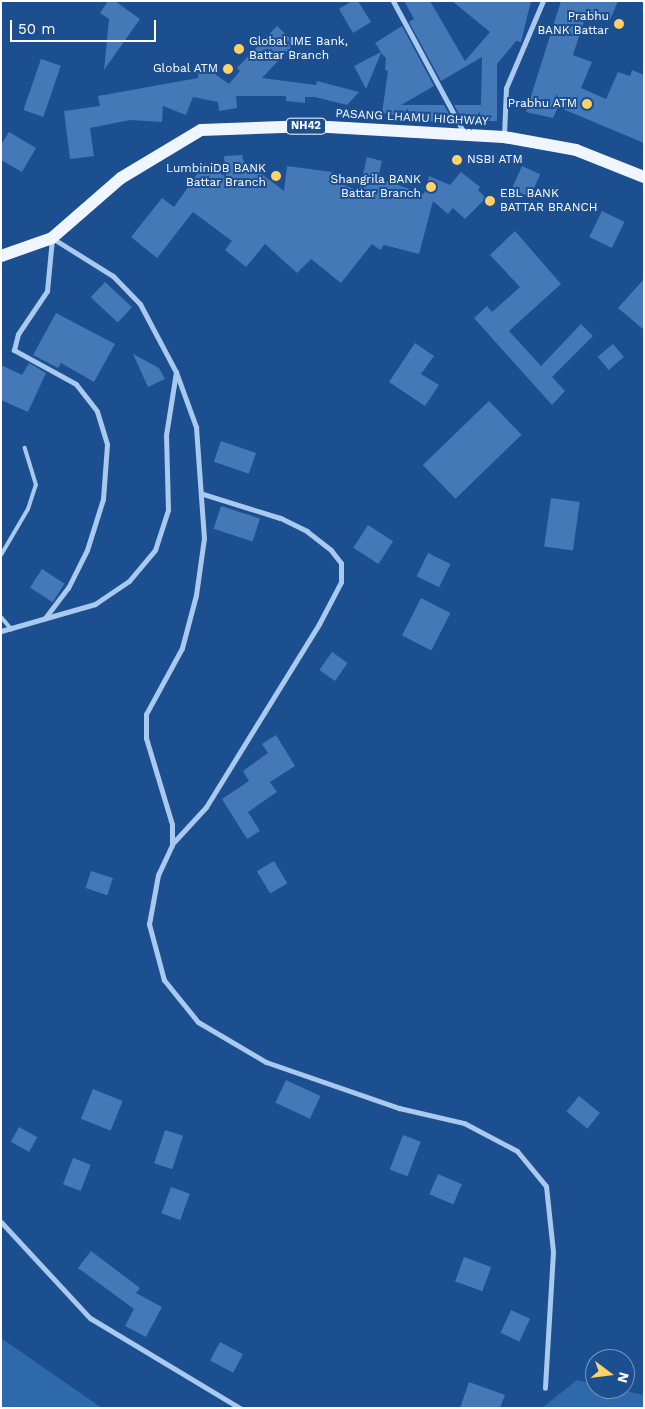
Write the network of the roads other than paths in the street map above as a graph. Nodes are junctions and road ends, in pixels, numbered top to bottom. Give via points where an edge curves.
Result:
1 (393, 1) edge
2 (543, 1) edge
3 (464, 134) junction
4 (504, 137) junction
5 (644, 177) edge
6 (52, 238) junction
7 (1, 256) edge
8 (176, 372) junction
9 (25, 448) dead end
10 (203, 494) junction
11 (1, 555) edge
12 (1, 617) edge
13 (46, 618) junction
14 (11, 629) junction
15 (1, 631) edge
16 (172, 845) junction
17 (1, 1222) edge
18 (545, 1388) dead end
19 (240, 1408) edge

1 - 3 street
2 - 4 street via 506,88
3 - 4 main road, PASANG LHAMU HIGHWAY / NH42
3 - 6 main road, PASANG LHAMU HIGHWAY / NH42 via 310,126 201,130 121,178
4 - 5 main road, PASANG LHAMU HIGHWAY / NH42 via 576,150
6 - 7 main road, PASANG LHAMU HIGHWAY / NH42
6 - 8 street via 113,276 140,304
6 - 13 street via 47,291 18,334 14,350 76,384 97,411 107,444 103,499 87,550 68,588
8 - 10 street via 196,427
8 - 13 street via 166,435 168,510 155,550 129,581 95,604
9 - 11 lane via 36,485 28,509
10 - 16 street via 204,538 182,648 146,714 146,738 172,824
10 - 16 street via 280,518 307,531 331,550 341,563 341,582 319,624 206,808
12 - 14 lane
13 - 14 street
14 - 15 street
16 - 18 street via 158,874 149,924 164,980 198,1022 266,1062 325,1085 399,1108 464,1123 517,1151 546,1186 553,1252
17 - 19 street via 90,1318

